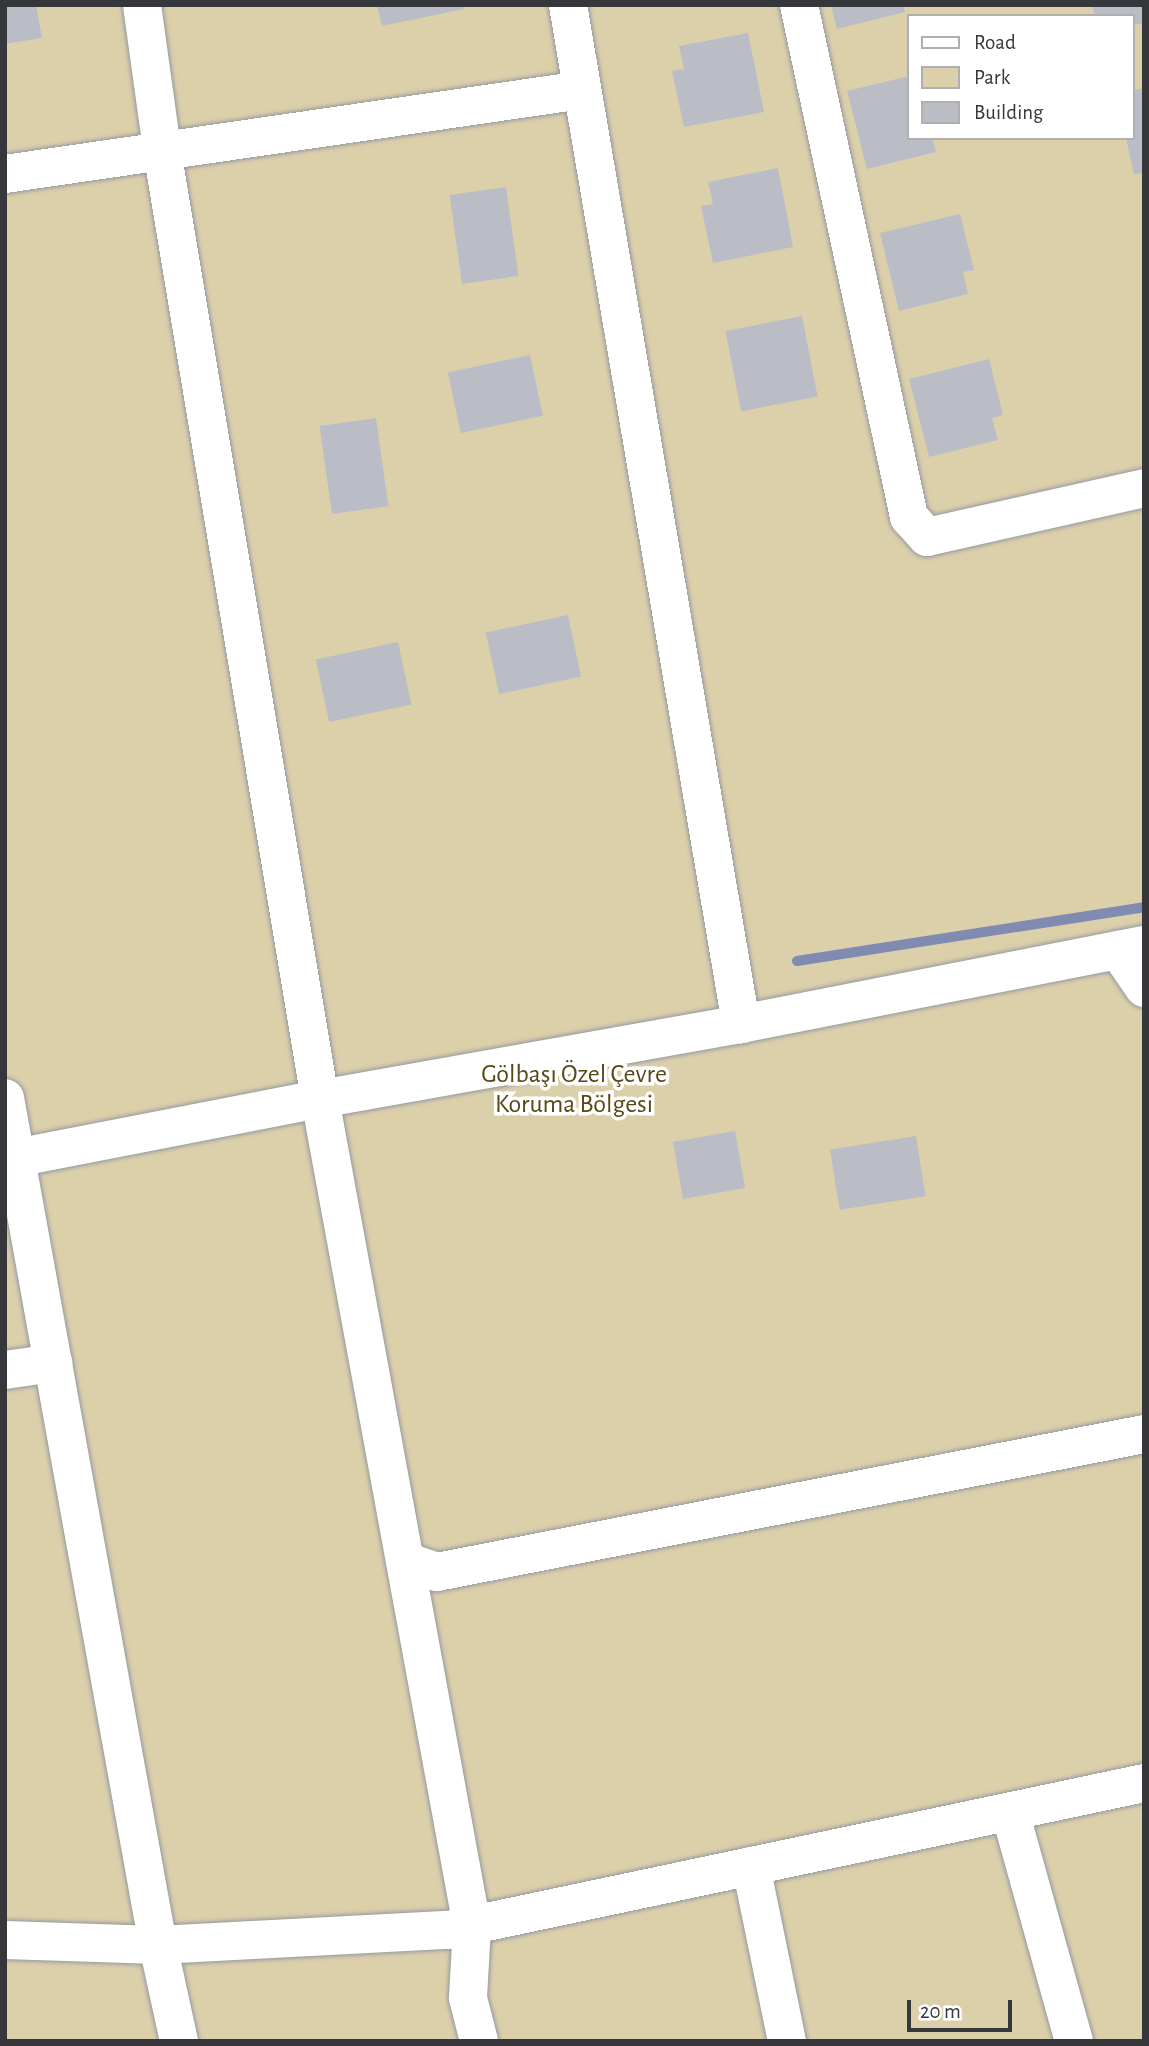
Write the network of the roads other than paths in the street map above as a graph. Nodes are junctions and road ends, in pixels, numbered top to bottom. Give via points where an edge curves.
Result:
1 (142, 5) edge
2 (568, 5) edge
3 (799, 5) edge
4 (582, 90) junction
5 (162, 150) junction
6 (5, 174) edge
7 (1144, 488) edge
8 (1131, 947) edge
9 (1144, 988) edge
10 (741, 1024) junction
11 (5, 1098) edge
12 (320, 1099) junction
13 (10, 1159) edge
14 (52, 1363) junction
15 (5, 1370) edge
16 (1144, 1434) edge
17 (404, 1561) junction
18 (1144, 1783) edge
19 (1010, 1811) junction
20 (751, 1867) junction
21 (472, 1926) junction
22 (5, 1940) edge
23 (158, 1945) junction
24 (179, 2041) edge
25 (479, 2041) edge
26 (787, 2041) edge
27 (1074, 2041) edge

1 - 5 street
2 - 4 street
3 - 7 street via 909,517 928,537
4 - 5 street
4 - 10 street
5 - 6 street
5 - 12 street
8 - 9 street
8 - 10 street
10 - 12 street
11 - 13 street
12 - 13 street
12 - 17 street
13 - 14 street
14 - 15 street
14 - 23 street
16 - 17 street via 436,1572
17 - 21 street
18 - 19 street
19 - 20 street
19 - 27 street
20 - 21 street
20 - 26 street
21 - 23 street
21 - 25 street via 468,1998
22 - 23 street
23 - 24 street

